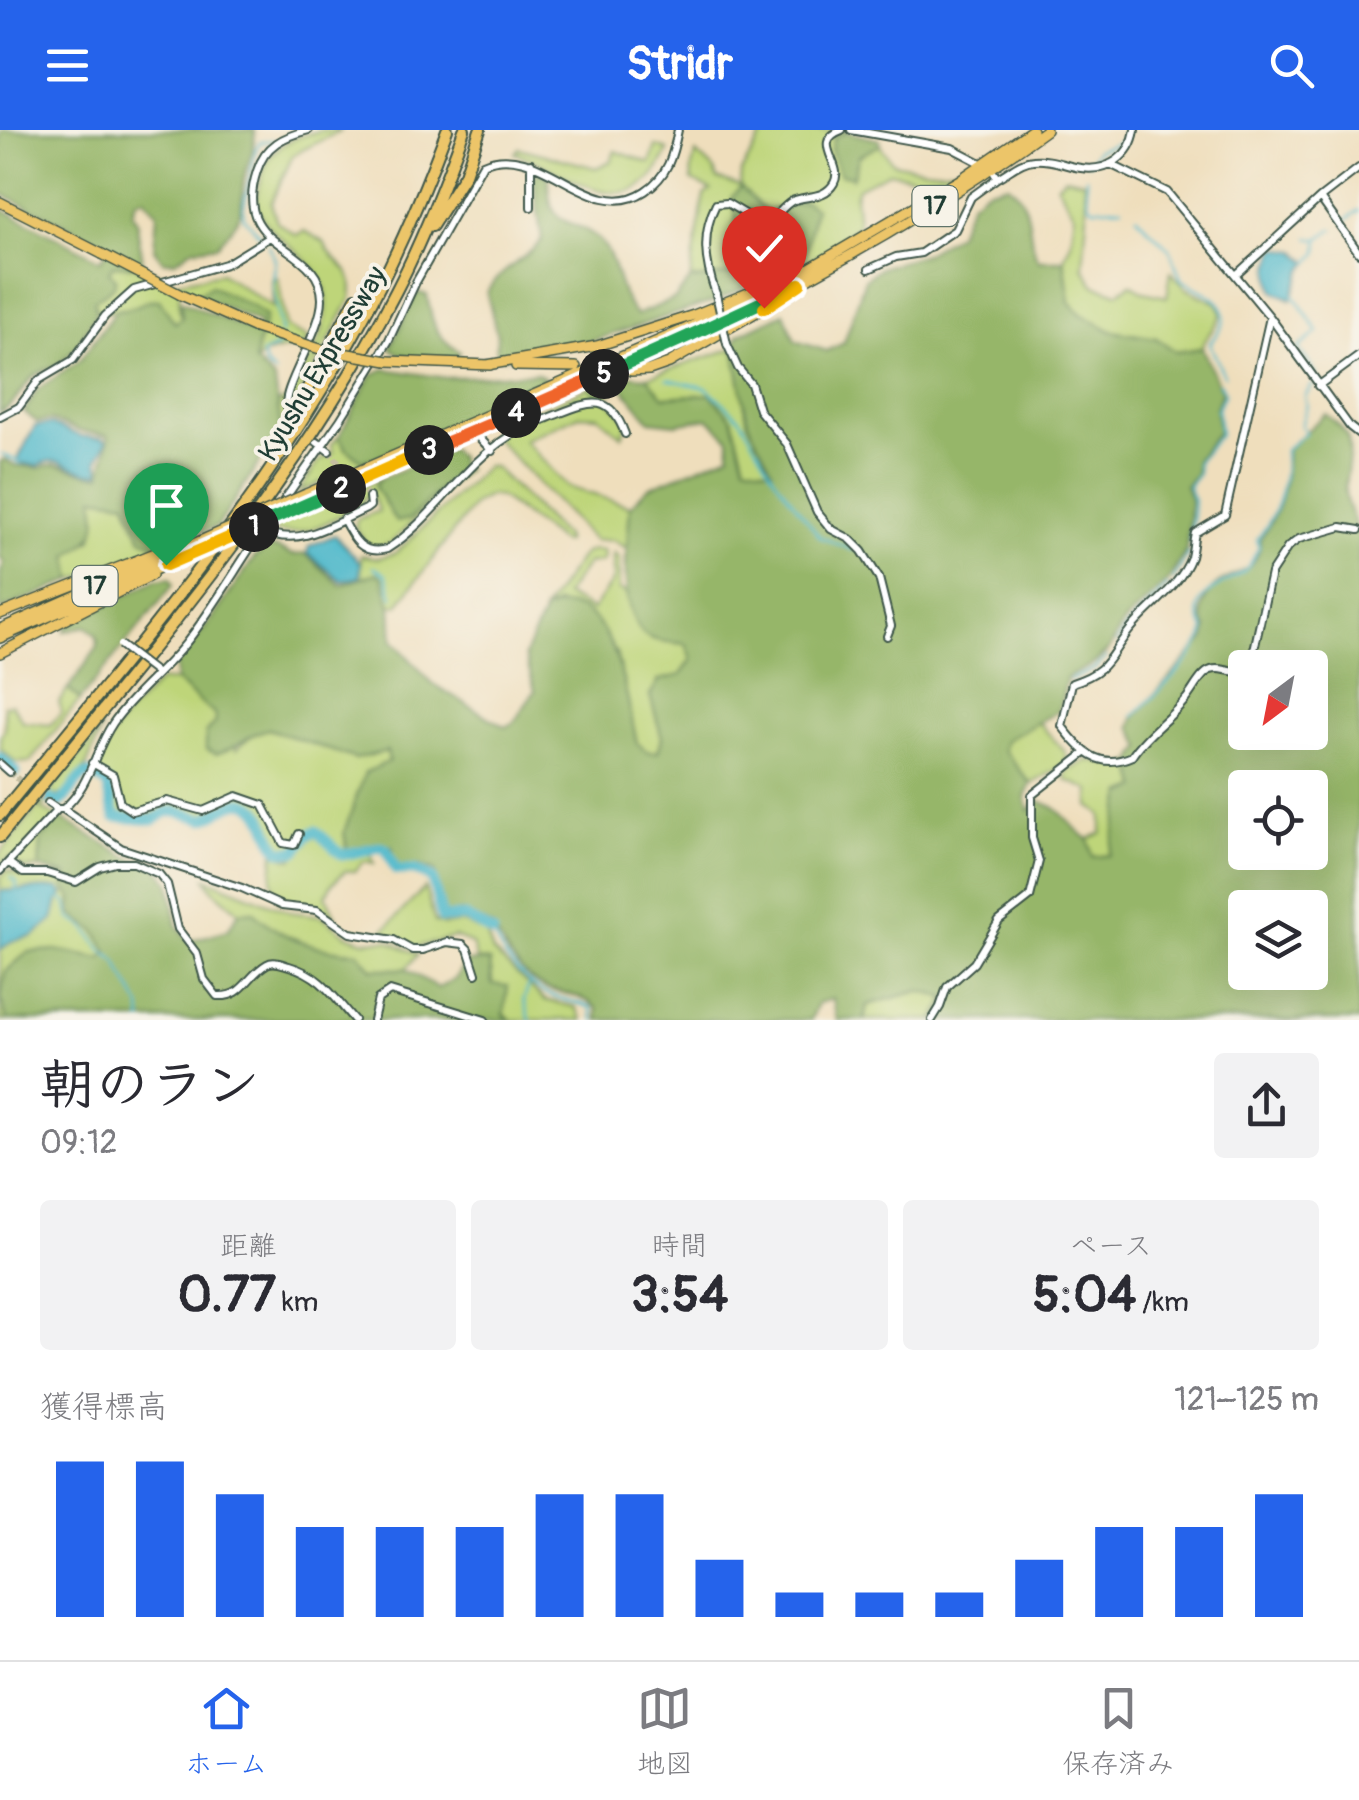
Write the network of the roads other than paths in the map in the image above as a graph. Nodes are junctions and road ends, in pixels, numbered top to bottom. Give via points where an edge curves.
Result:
1 (309, 130) edge
2 (447, 130) edge
3 (464, 130) edge
4 (480, 130) edge
5 (678, 130) edge
6 (842, 130) edge
7 (851, 130) edge
8 (1032, 130) edge
9 (1046, 130) edge
10 (1135, 130) edge
11 (979, 162) dead end
12 (531, 164) junction
13 (1110, 164) junction
14 (1359, 168) edge
15 (1320, 198) junction
16 (0, 202) edge
17 (531, 207) dead end
18 (270, 236) junction
19 (1359, 253) edge
20 (413, 256) junction
21 (869, 268) dead end
22 (1236, 275) junction
23 (799, 279) junction
24 (356, 298) dead end
25 (1270, 318) junction
26 (1359, 356) edge
27 (487, 366) junction
28 (576, 367) dead end
29 (631, 371) dead end
30 (1318, 386) junction
31 (287, 408) dead end
32 (0, 417) edge
33 (473, 432) junction
34 (625, 434) dead end
35 (1359, 434) edge
36 (492, 451) junction
37 (368, 497) dead end
38 (240, 513) junction
39 (343, 520) junction
40 (262, 530) junction
41 (1359, 530) edge
42 (180, 555) junction
43 (166, 565) junction
44 (0, 614) edge
45 (0, 629) edge
46 (887, 636) dead end
47 (0, 638) edge
48 (120, 646) dead end
49 (0, 653) edge
50 (158, 674) junction
51 (1084, 754) junction
52 (0, 764) edge
53 (90, 770) junction
54 (9, 772) dead end
55 (48, 803) tunnel mouth
56 (60, 809) junction
57 (0, 815) edge
58 (299, 834) dead end
59 (0, 837) edge
60 (9, 862) junction
61 (0, 871) edge
62 (476, 974) dead end
63 (354, 1020) edge
64 (373, 1020) edge
65 (485, 1020) edge
66 (932, 1020) edge

1 - 18 street via 278,141 256,173 251,208
2 - 38 highway, Kyushu Expressway via 363,319
3 - 20 highway, Kyushu Expressway
4 - 20 highway via 465,174
5 - 12 street via 664,174 622,200 602,198
6 - 46 street, bridge via 828,142 838,173 824,194 795,200 762,224 732,205 716,204 704,247 729,352 787,444 817,512 862,550 879,578 891,626
7 - 11 street via 952,148
8 - 23 main road, 17
9 - 23 main road, 17 via 954,194
10 - 13 street via 1130,150
12 - 17 street
12 - 40 street via 496,158 478,170 388,342
13 - 21 street via 1024,162 971,197 955,230 921,253
13 - 22 street via 1164,189
14 - 15 street
15 - 19 street
15 - 22 street
16 - 27 main road, 17, bridge via 254,328 388,362
18 - 31 street via 313,275 322,297 314,338 286,391
18 - 32 street via 226,264 134,290 73,360 39,380 19,407
20 - 59 highway, Kyushu Expressway via 352,369 262,506
22 - 25 street
23 - 27 main road, 17 via 639,334
23 - 29 main road, 17 via 684,355
23 - 33 main road, 17
23 - 42 main road, 17, bridge
24 - 38 highway
25 - 30 street
25 - 51 street via 1225,515 1195,533 1184,570 1104,668 1071,685 1060,722
26 - 30 street
27 - 28 main road, 17
30 - 35 street
33 - 36 street
33 - 42 main road, 17, bridge
34 - 36 street via 611,407 594,402 531,424
36 - 39 street via 387,549 360,546
37 - 39 street via 370,506
38 - 57 highway, Kyushu Expressway
39 - 40 street via 287,539
40 - 50 street
41 - 51 street via 1341,527 1288,547 1271,573 1245,668 1208,671 1132,756
42 - 43 main road, 17
42 - 44 main road via 163,550
42 - 45 main road, 17
43 - 47 main road, 17
43 - 49 main road
48 - 50 street, bridge
50 - 53 street via 120,713
51 - 66 street via 1032,795 1038,861 1030,897 999,921 974,963 946,987
52 - 54 street
53 - 56 street
53 - 58 street via 113,775 120,804 132,811 167,801 203,811 237,796 263,806 283,843 294,845
55 - 56 street
56 - 60 street
56 - 62 street via 120,848 282,906 317,910 350,933 384,937 412,950 463,944
60 - 61 street
60 - 63 street via 23,873 76,882 115,863 148,867 167,884 178,930 198,954 216,996 239,992 276,962 310,972
64 - 65 street via 378,999 390,991

